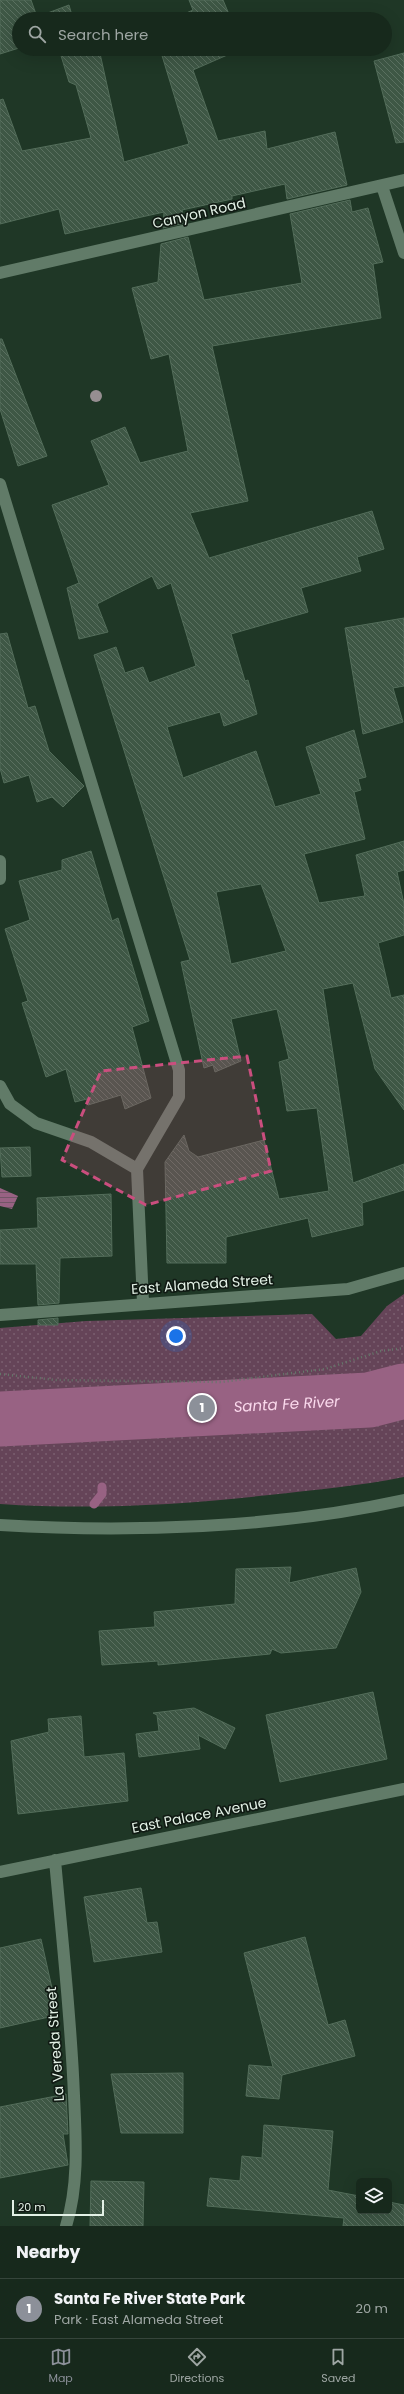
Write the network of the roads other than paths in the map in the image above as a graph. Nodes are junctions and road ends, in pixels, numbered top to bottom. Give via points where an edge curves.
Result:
1 (404, 180) edge
2 (382, 186) junction
3 (404, 253) edge
4 (0, 273) edge
5 (0, 484) edge
6 (0, 861) edge
7 (0, 880) edge
8 (0, 1086) edge
9 (137, 1169) junction
10 (404, 1273) edge
11 (143, 1303) junction
12 (0, 1315) edge
13 (404, 1500) edge
14 (0, 1525) edge
15 (404, 1789) edge
16 (55, 1860) junction
17 (0, 1872) edge
18 (66, 2226) edge

1 - 2 street, Canyon Road
2 - 3 street
2 - 4 street, Canyon Road
5 - 9 street via 179,1070 179,1097
6 - 7 street
8 - 9 street via 10,1104 36,1122 91,1142
9 - 11 street
10 - 11 street, East Alameda Street via 348,1289
11 - 12 street, East Alameda Street
13 - 14 street via 372,1507 271,1519 161,1528
15 - 16 street, East Palace Avenue
16 - 17 street, East Palace Avenue
16 - 18 street, La Vereda Street via 72,2049 75,2128 73,2204

